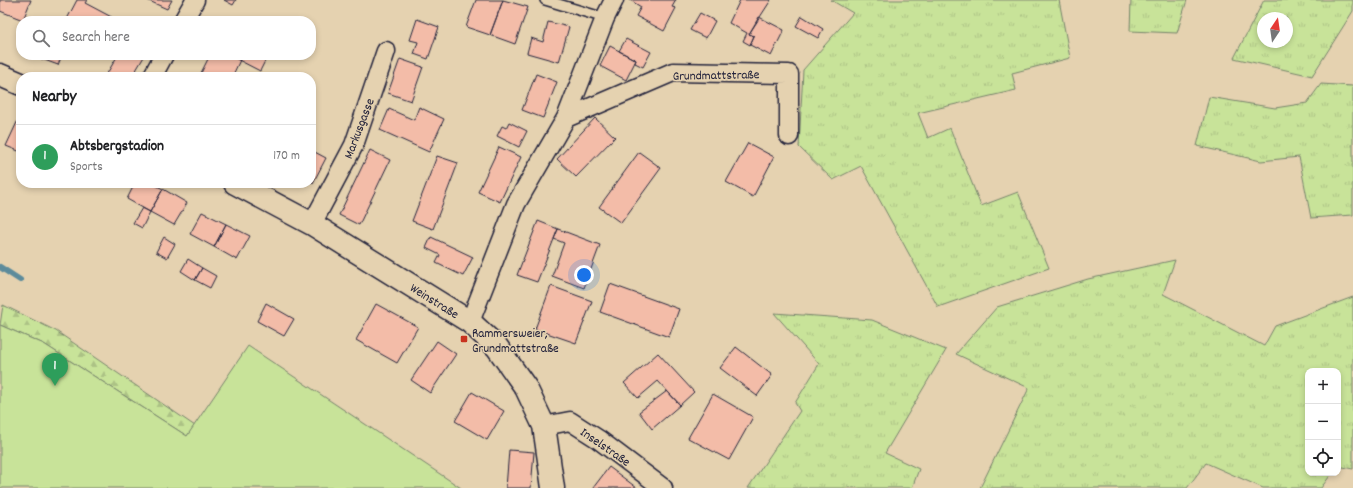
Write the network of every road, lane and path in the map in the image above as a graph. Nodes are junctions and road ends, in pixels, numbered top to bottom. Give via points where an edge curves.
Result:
1 (195, 0) edge
2 (545, 0) edge
3 (614, 0) edge
4 (186, 16) edge
5 (605, 18) junction
6 (386, 51) dead end
7 (161, 60) edge
8 (155, 72) edge
9 (0, 75) edge
10 (16, 82) edge
11 (566, 118) junction
12 (790, 136) dead end
13 (244, 188) edge
14 (312, 224) junction
15 (470, 322) junction
16 (544, 426) junction
17 (553, 488) edge
18 (663, 488) edge

1 - 4 street
2 - 5 lane
3 - 5 street
5 - 11 street
6 - 14 street, Markusgasse via 354,145
7 - 8 street
9 - 10 street
11 - 12 street, Grundmattstraße via 673,72 789,74
11 - 15 street via 516,204
13 - 14 street, Weinstraße
14 - 15 street, Weinstraße
15 - 16 street, Weinstraße via 506,359 526,388
16 - 17 street, Weinstraße
16 - 18 street, Inselstraße via 570,421

